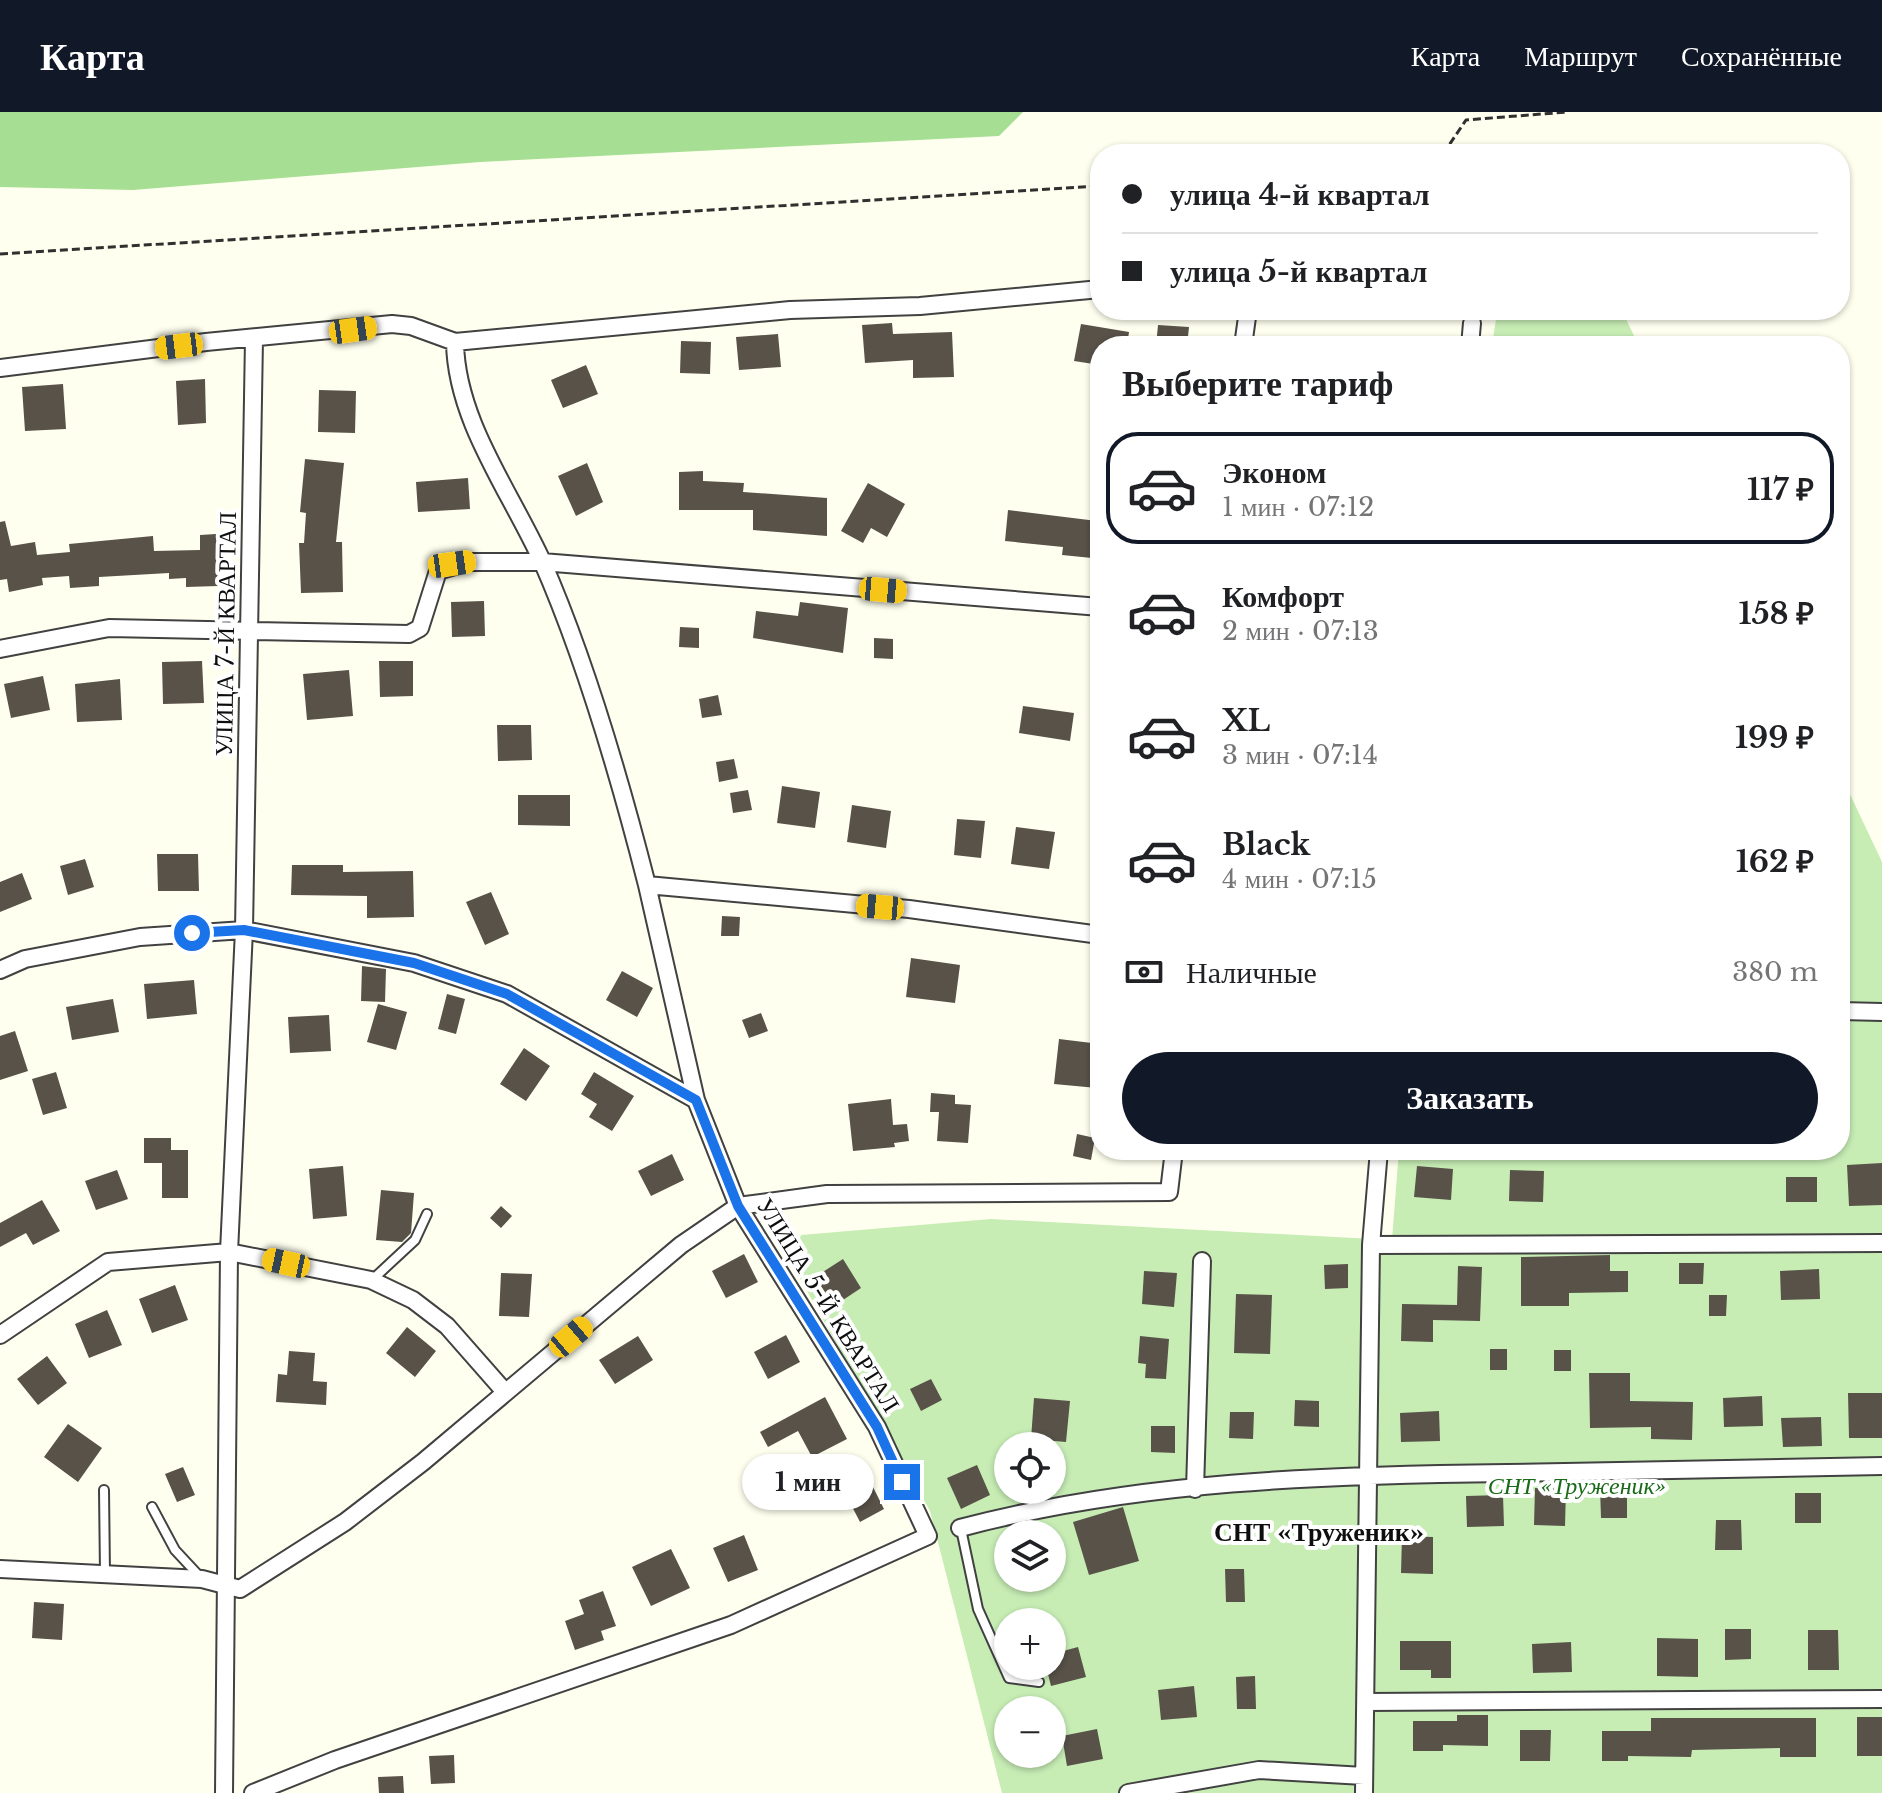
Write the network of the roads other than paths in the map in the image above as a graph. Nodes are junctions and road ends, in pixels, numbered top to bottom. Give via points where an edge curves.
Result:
1 (1090, 290) edge
2 (1472, 323) dead end
3 (1471, 336) edge
4 (254, 339) junction
5 (455, 342) junction
6 (0, 368) edge
7 (542, 562) junction
8 (1090, 606) edge
9 (250, 631) junction
10 (0, 649) edge
11 (647, 885) junction
12 (244, 930) junction
13 (1090, 934) edge
14 (0, 970) edge
15 (1850, 1011) edge
16 (1882, 1012) edge
17 (696, 1100) junction
18 (1173, 1160) edge
19 (1378, 1160) edge
20 (738, 1206) junction
21 (427, 1214) dead end
22 (1882, 1243) edge
23 (1371, 1245) junction
24 (229, 1252) junction
25 (1202, 1261) dead end
26 (371, 1280) junction
27 (0, 1335) edge
28 (505, 1392) junction
29 (1882, 1466) edge
30 (1367, 1475) junction
31 (1195, 1489) junction
32 (104, 1490) dead end
33 (152, 1507) dead end
34 (960, 1528) joint
35 (0, 1569) edge
36 (105, 1575) junction
37 (202, 1579) junction
38 (225, 1584) junction
39 (1039, 1682) dead end
40 (1882, 1699) edge
41 (1366, 1702) junction
42 (1364, 1785) edge
43 (224, 1793) edge
44 (253, 1793) edge
45 (1128, 1793) edge

1 - 5 street via 920,306 790,310
2 - 3 street
4 - 5 street via 392,324
4 - 6 street
4 - 9 street, УЛИЦА 7-Й КВАРТАЛ
5 - 7 street, УЛИЦА 5-Й КВАРТАЛ via 456,377 484,447
7 - 8 street
7 - 9 street via 452,564 438,571 420,628 409,634
7 - 11 street, УЛИЦА 5-Й КВАРТАЛ via 596,710
9 - 10 street via 109,628
9 - 12 street, УЛИЦА 7-Й КВАРТАЛ
11 - 13 street via 909,909
11 - 17 street, УЛИЦА 5-Й КВАРТАЛ
12 - 14 street via 140,937 25,959
12 - 17 street via 414,963 507,994
12 - 24 street, УЛИЦА 7-Й КВАРТАЛ
15 - 16 street
17 - 20 street, УЛИЦА 5-Й КВАРТАЛ
18 - 20 street via 1169,1192 827,1194
19 - 23 street
20 - 28 street via 681,1245
20 - 44 street, УЛИЦА 5-Й КВАРТАЛ via 877,1427 928,1536 731,1625
21 - 26 lane via 415,1240
22 - 23 street
23 - 30 street
24 - 26 street
24 - 27 street via 108,1262
24 - 38 street, УЛИЦА 7-Й КВАРТАЛ
25 - 31 street
26 - 28 street via 413,1300 447,1326
28 - 38 street via 345,1522 253,1583 240,1589
29 - 30 street
30 - 31 street
30 - 41 street
31 - 34 street via 1038,1507
32 - 36 lane
33 - 37 lane via 175,1550
34 - 39 lane via 978,1609 1009,1678
35 - 36 street
36 - 37 street
37 - 38 street
38 - 43 street, УЛИЦА 7-Й КВАРТАЛ
40 - 41 street
41 - 42 street
42 - 45 street via 1259,1770

